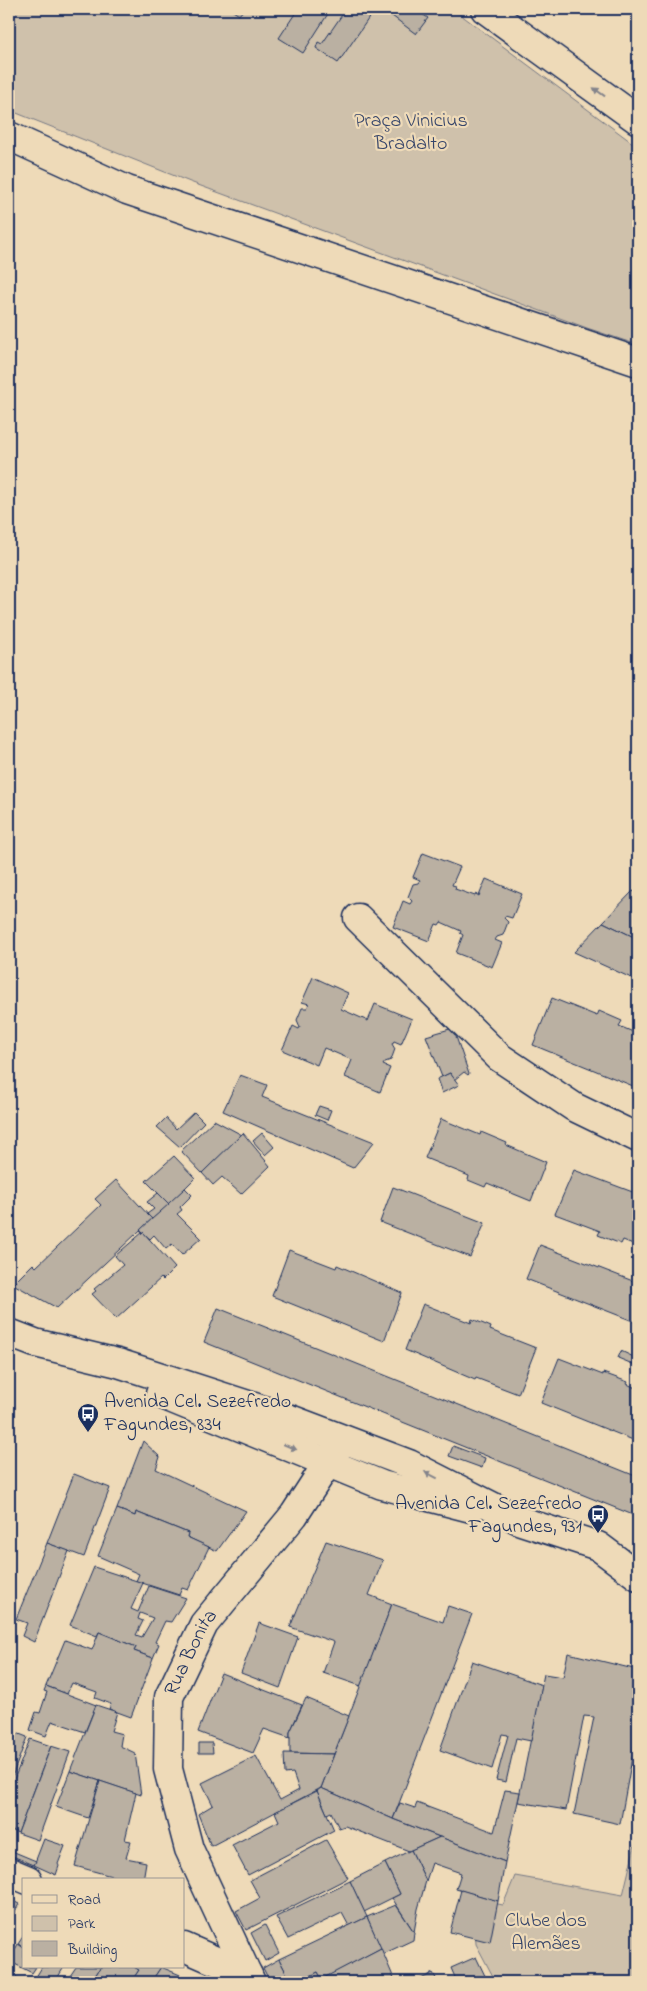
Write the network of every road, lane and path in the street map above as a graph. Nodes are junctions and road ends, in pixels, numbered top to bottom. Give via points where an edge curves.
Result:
1 (485, 9) edge
2 (638, 120) edge
3 (9, 136) edge
4 (638, 362) edge
5 (358, 918) dead end
6 (638, 1138) edge
7 (9, 1333) edge
8 (34, 1343) junction
9 (343, 1439) junction
10 (328, 1462) junction
11 (521, 1521) junction
12 (638, 1576) edge
13 (9, 1872) edge
14 (23, 1878) edge
15 (185, 1947) edge
16 (249, 1979) edge

2 -> 1 street
3 - 4 street via 127,190
5 - 6 street via 499,1057 574,1106
7 - 8 street
8 - 9 street via 118,1363
8 -> 10 street
9 - 10 street, Rua Bonita
11 -> 9 street via 410,1464
10 - 11 street via 382,1485
10 - 16 street, Rua Bonita via 294,1515 204,1624 169,1697 168,1769 188,1849
11 - 12 street via 598,1546
13 - 14 street
15 - 16 street

